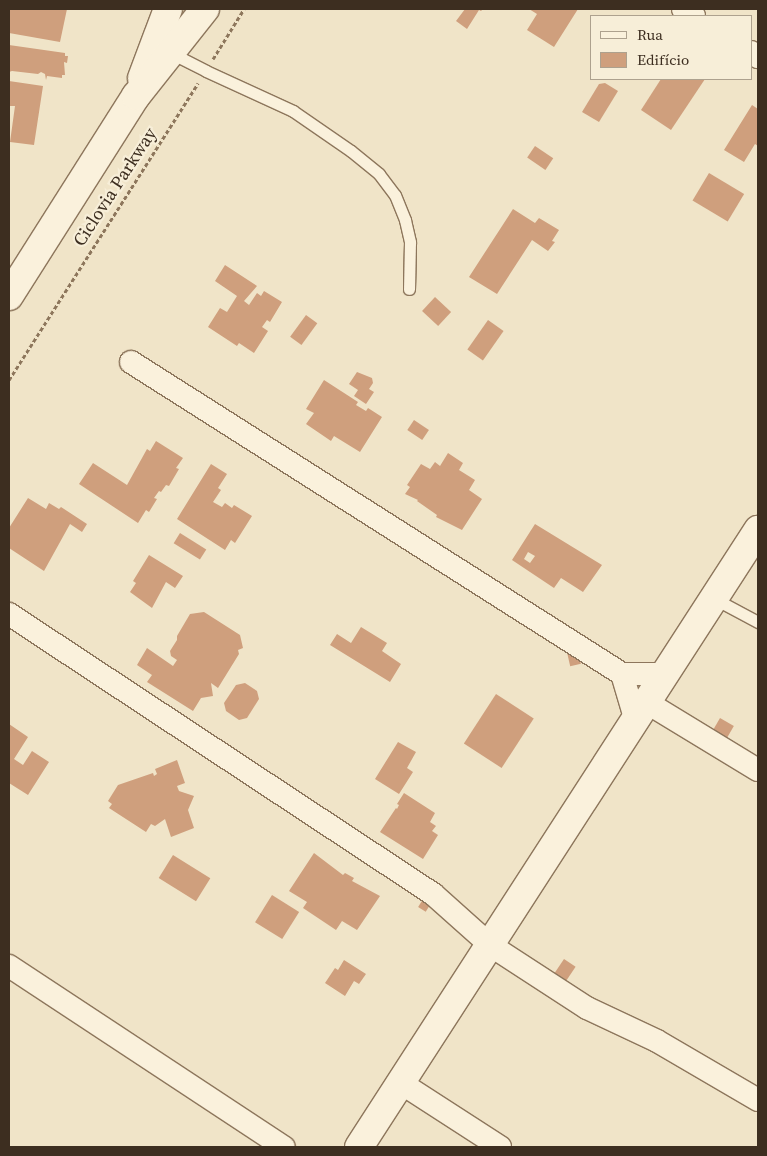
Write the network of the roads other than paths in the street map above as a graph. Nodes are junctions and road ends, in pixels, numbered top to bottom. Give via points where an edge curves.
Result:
1 (168, 9) edge
2 (205, 9) edge
3 (171, 53) junction
4 (136, 96) junction
5 (409, 288) dead end
6 (9, 296) edge
7 (131, 362) dead end
8 (758, 530) edge
9 (713, 598) junction
10 (9, 614) edge
11 (758, 622) edge
12 (622, 674) junction
13 (664, 674) junction
14 (641, 710) junction
15 (758, 770) edge
16 (490, 945) junction
17 (9, 966) edge
18 (401, 1083) junction
19 (758, 1100) edge
20 (284, 1147) edge
21 (360, 1147) edge
22 (500, 1147) edge

1 - 4 street
2 - 3 street
3 - 4 street
3 - 5 lane via 293,111 379,174 395,195 405,220 410,242
4 - 6 street
7 - 12 street
8 - 9 street
9 - 11 lane
9 - 13 street
10 - 16 street via 433,894
12 - 13 street
12 - 14 street
13 - 14 street
14 - 15 street
14 - 16 street
16 - 18 street
16 - 19 street via 587,1008 657,1041
17 - 20 street
18 - 21 street
18 - 22 street

